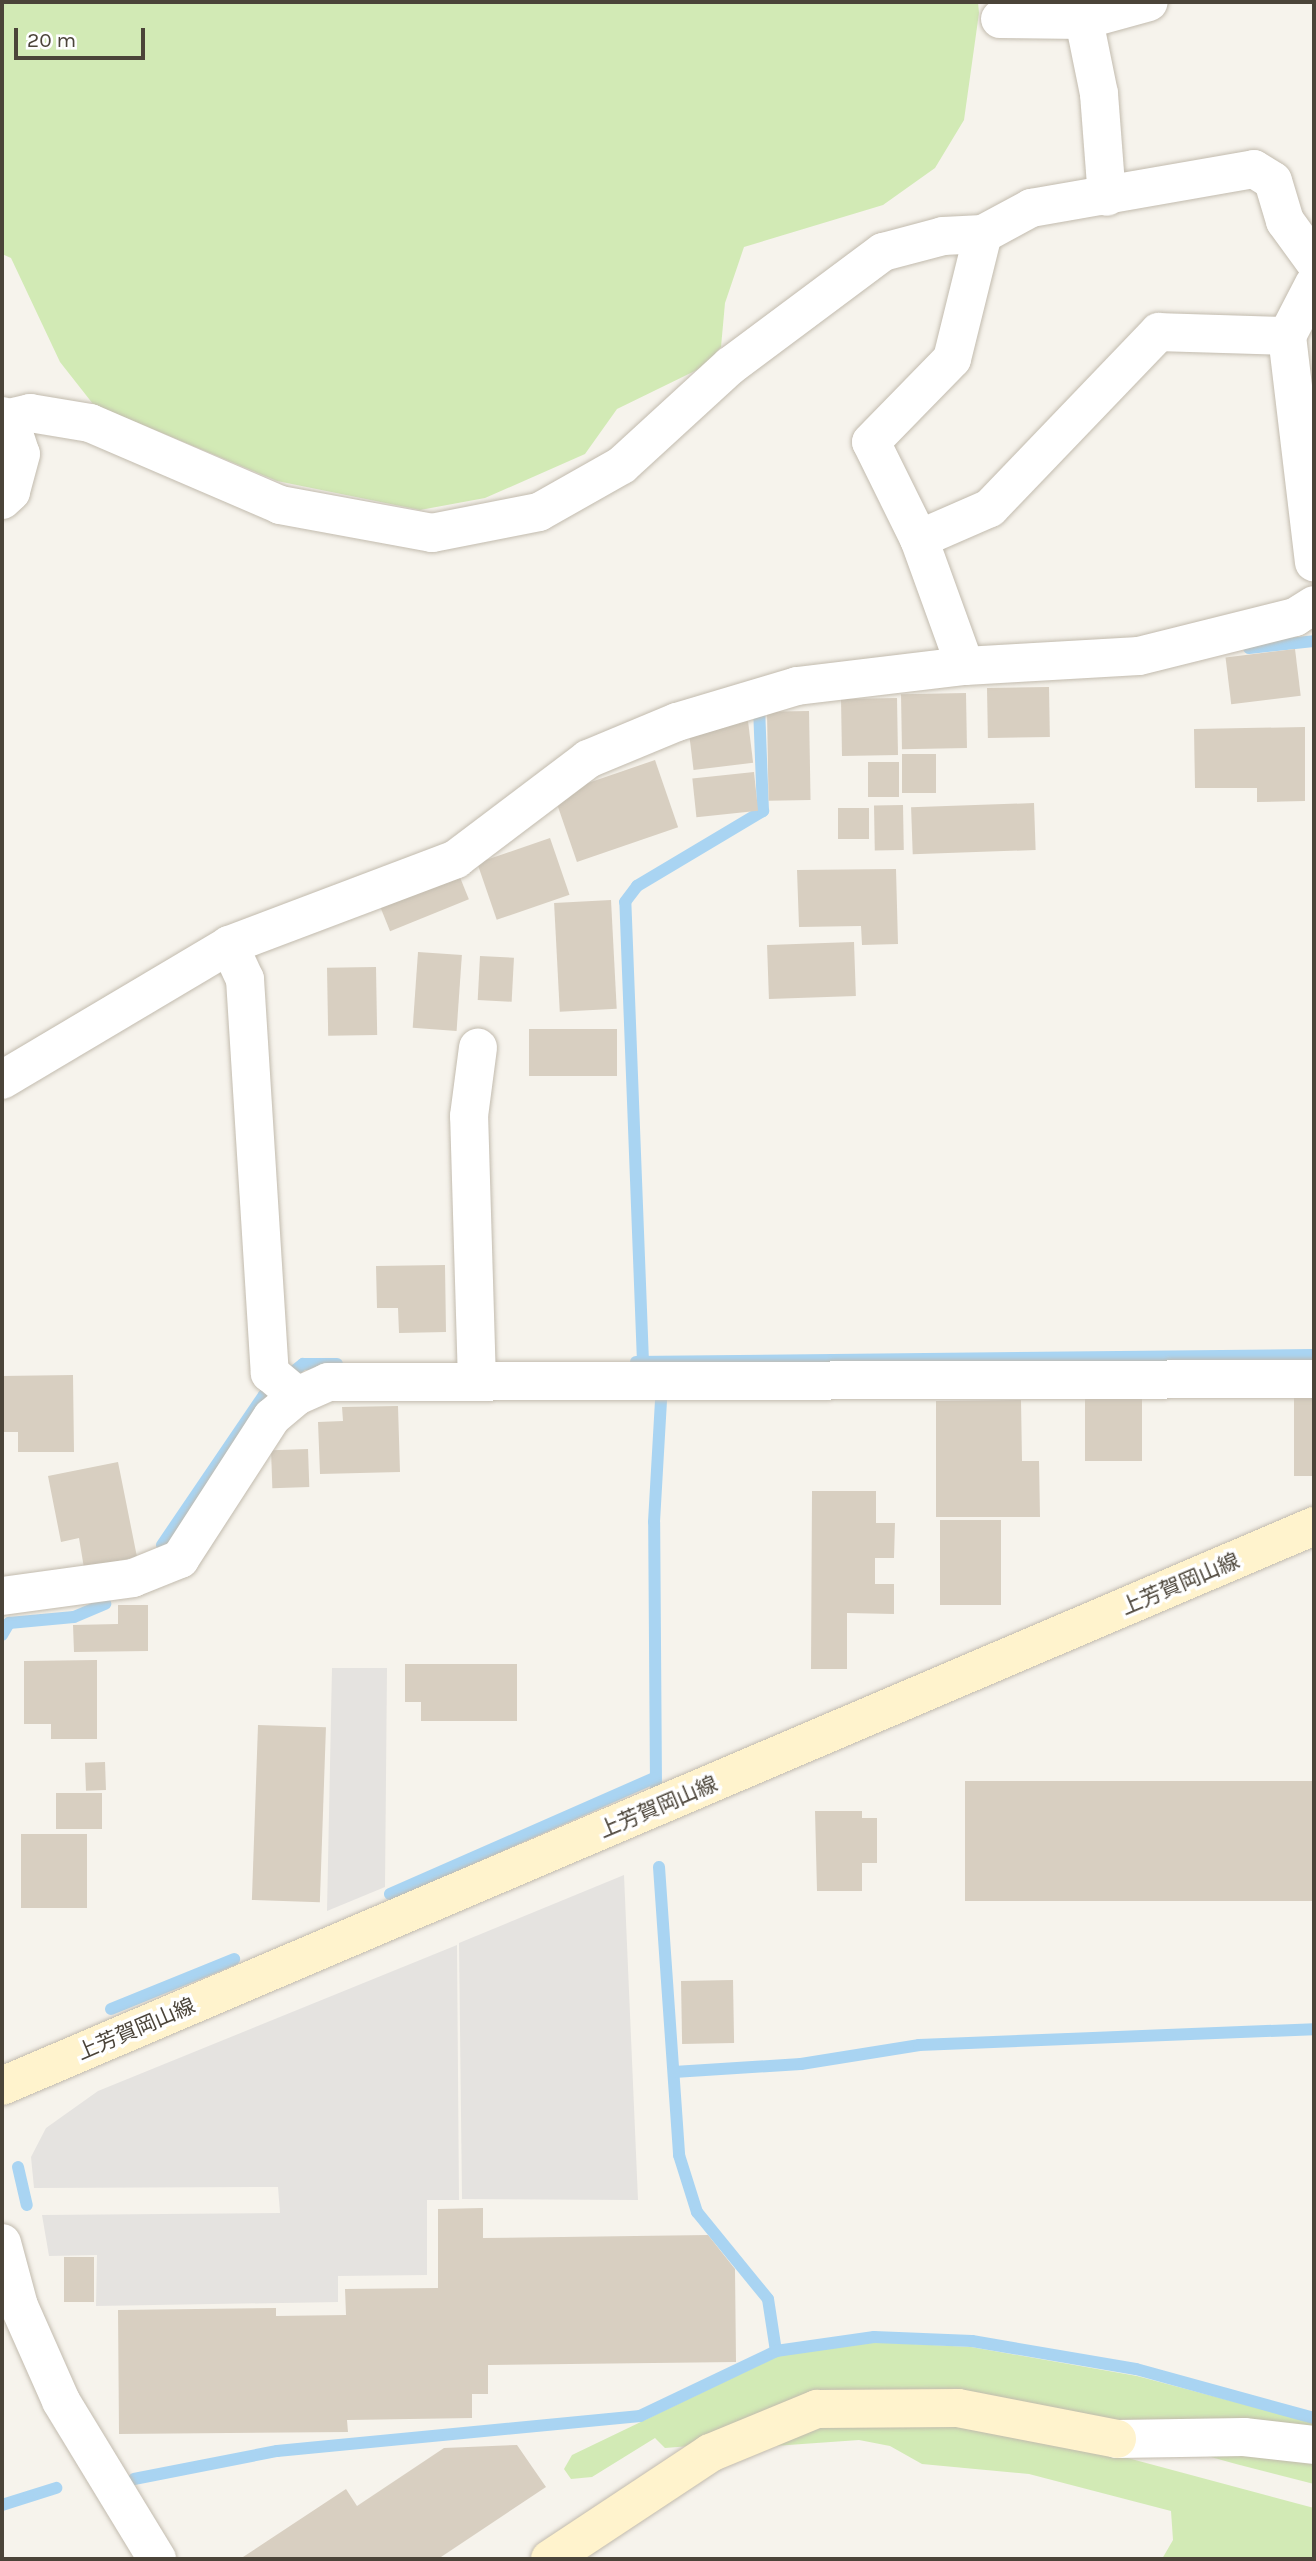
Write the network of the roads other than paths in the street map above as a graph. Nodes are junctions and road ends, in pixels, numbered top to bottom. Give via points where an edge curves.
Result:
1 (1149, 2) edge
2 (1000, 19) dead end
3 (1084, 20) junction
4 (1107, 197) junction
5 (983, 234) junction
6 (1314, 261) edge
7 (1314, 284) edge
8 (1287, 336) junction
9 (6, 417) edge
10 (2, 500) edge
11 (919, 539) junction
12 (1314, 562) edge
13 (1314, 604) edge
14 (965, 666) junction
15 (229, 945) junction
16 (478, 1048) dead end
17 (2, 1080) edge
18 (477, 1367) junction
19 (1314, 1379) edge
20 (285, 1385) junction
21 (1314, 1527) edge
22 (2, 1597) edge
23 (2, 2086) edge
24 (2, 2243) edge
25 (11, 2313) edge
26 (1116, 2439) joint
27 (1314, 2445) edge
28 (157, 2559) edge
29 (550, 2559) edge

1 - 3 street
2 - 3 street
3 - 4 street via 1098,94
4 - 5 street via 1031,208
4 - 6 street via 1254,169 1273,181 1285,221
5 - 9 street via 943,236 883,252 730,366 622,465 539,512 432,533 280,505 90,423 30,413
5 - 11 street via 952,359 871,442
7 - 8 street
8 - 11 street via 1159,332 990,508
8 - 12 street
9 - 10 street via 21,454 11,492
11 - 14 street
13 - 14 street via 1295,617 1139,656
14 - 15 street via 797,686 677,722 588,759 456,859
15 - 17 street
15 - 20 street via 245,979
16 - 18 street via 469,1116
18 - 19 street
18 - 20 street
20 - 22 street via 272,1417 180,1559 134,1578
21 - 23 main road, 上芳賀岡山線
24 - 25 street
25 - 28 street
26 - 27 street via 1244,2437
26 - 29 main road via 958,2408 817,2409 710,2453

